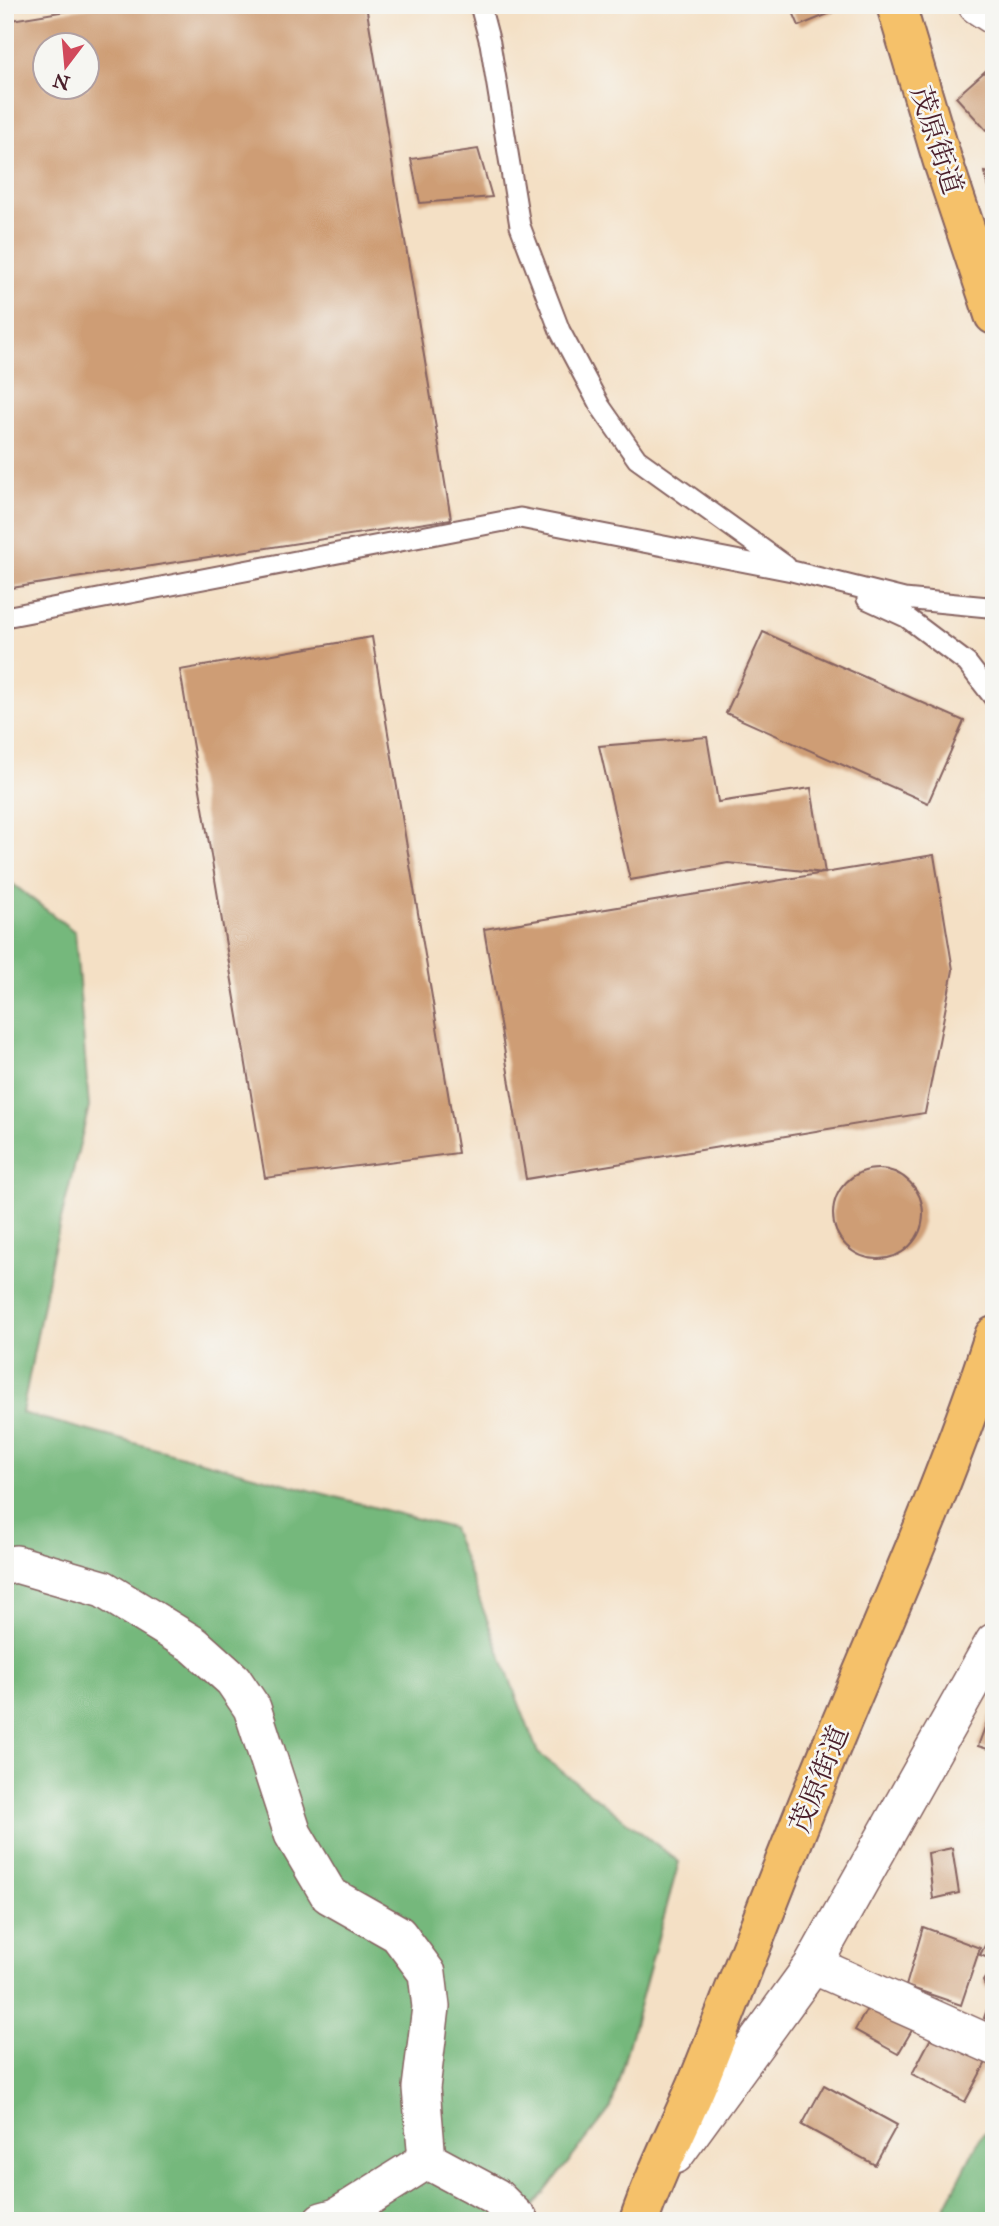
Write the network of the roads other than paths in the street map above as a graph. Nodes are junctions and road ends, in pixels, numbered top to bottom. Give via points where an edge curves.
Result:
1 (480, 5) edge
2 (896, 5) edge
3 (978, 5) edge
4 (994, 16) edge
5 (994, 315) edge
6 (792, 571) junction
7 (830, 582) junction
8 (994, 606) edge
9 (5, 617) edge
10 (994, 698) edge
11 (994, 1336) edge
12 (5, 1566) edge
13 (994, 1643) edge
14 (813, 1965) junction
15 (994, 2046) edge
16 (427, 2160) junction
17 (643, 2207) edge
18 (322, 2221) edge
19 (520, 2221) edge

1 - 6 lane via 520,226 560,331 600,406 637,459
2 - 5 main road, 茂原街道
3 - 4 street
6 - 7 lane
6 - 9 lane via 520,518
7 - 8 lane via 904,599
7 - 10 lane via 906,617 967,663
11 - 17 main road, 茂原街道 via 895,1597 699,2081
12 - 16 street via 16,1564 103,1589 194,1645 233,1680 252,1708 293,1834 329,1895 398,1934 427,1973 431,2007 421,2088
13 - 14 street
14 - 15 street
14 - 17 street
16 - 18 street via 337,2217
16 - 19 street via 496,2197

